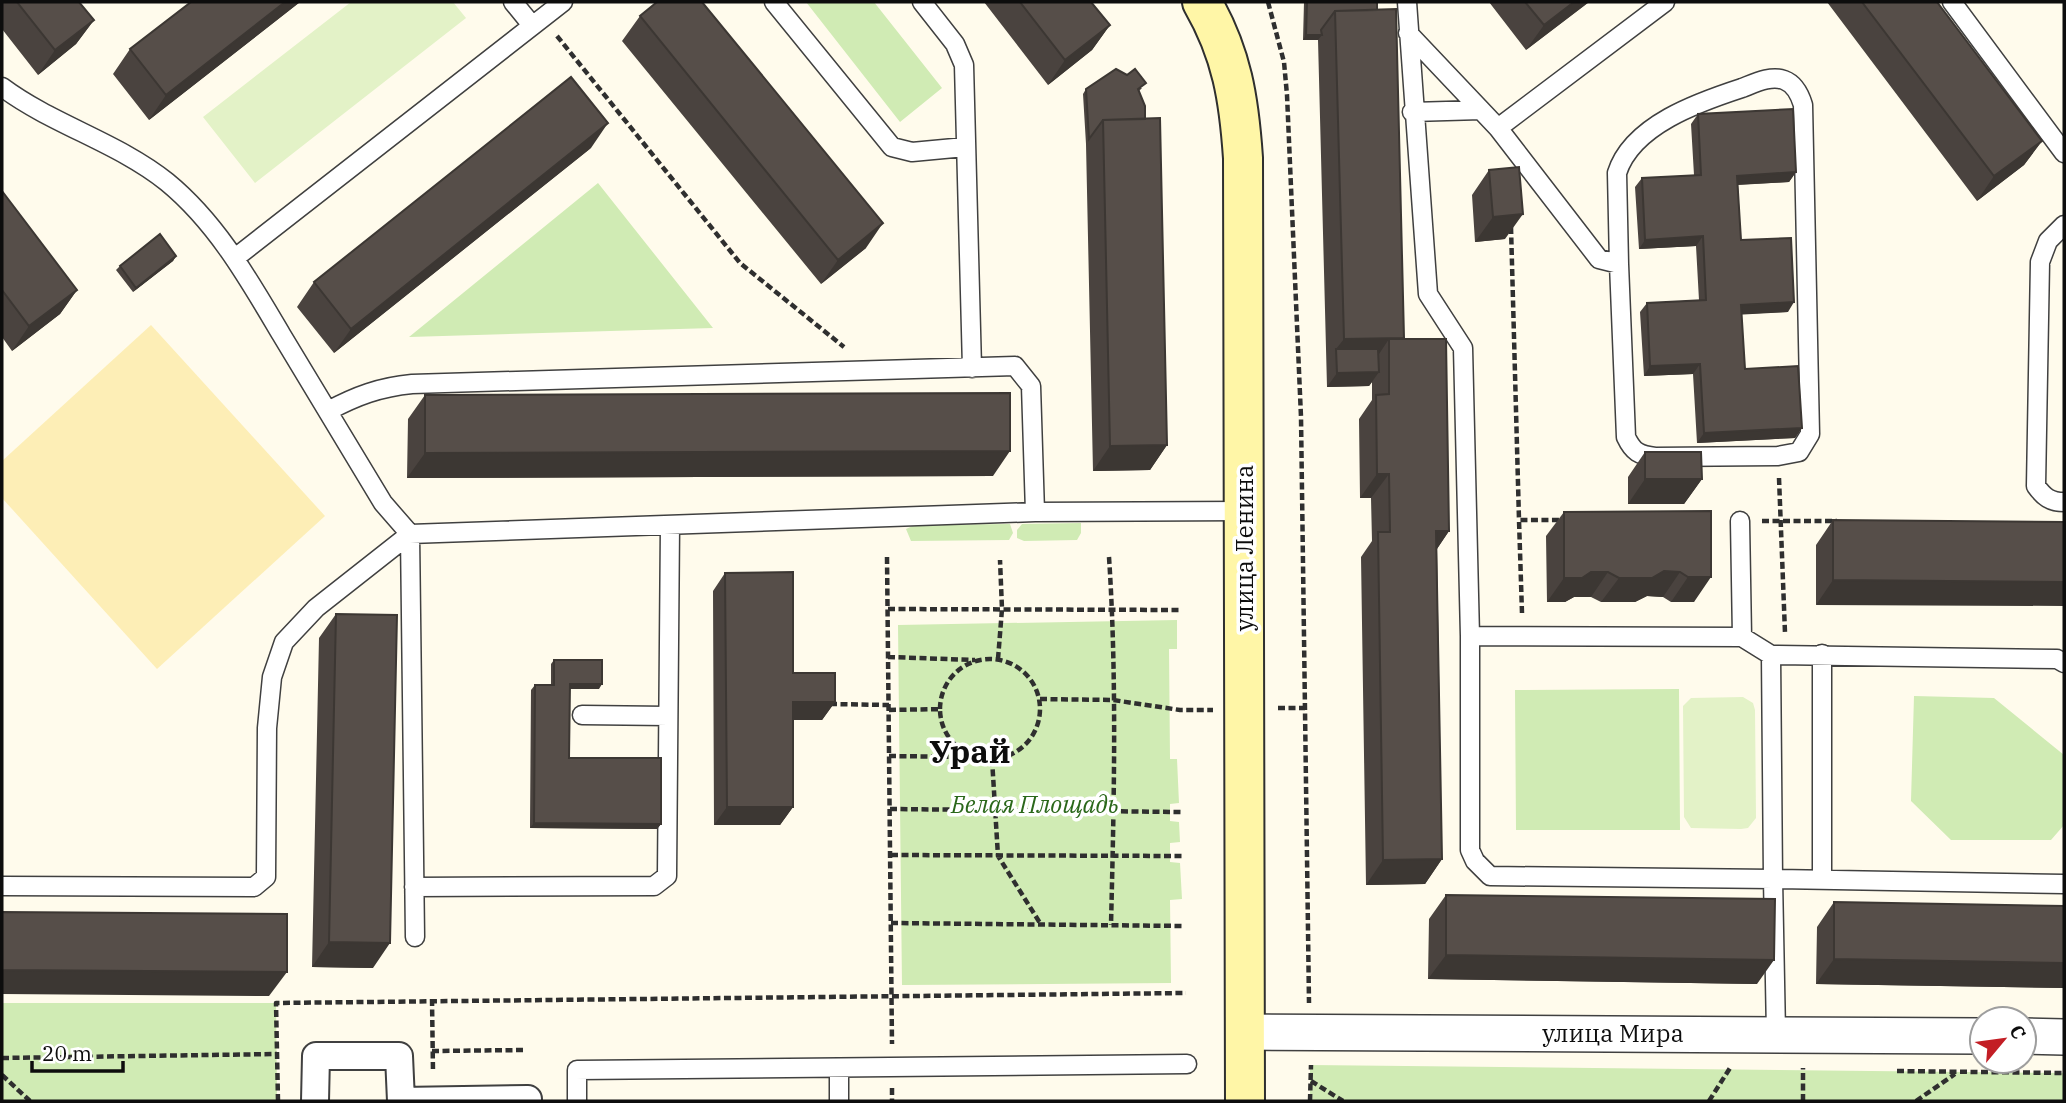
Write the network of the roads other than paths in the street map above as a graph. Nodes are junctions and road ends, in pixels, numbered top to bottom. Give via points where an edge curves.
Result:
1 (513, 2) edge
2 (563, 2) edge
3 (774, 2) edge
4 (922, 2) edge
5 (1202, 2) edge
6 (1407, 2) edge
7 (1665, 2) edge
8 (1952, 2) edge
9 (536, 20) junction
10 (1408, 33) junction
11 (2, 87) edge
12 (1481, 110) junction
13 (1412, 113) junction
14 (1498, 128) junction
15 (965, 147) junction
16 (2064, 153) edge
17 (2064, 225) edge
18 (235, 258) junction
19 (1619, 264) junction
20 (972, 368) junction
21 (328, 411) junction
22 (2064, 502) edge
23 (1244, 511) junction
24 (1035, 512) junction
25 (1740, 521) dead end
26 (670, 525) junction
27 (411, 534) junction
28 (1469, 636) junction
29 (1742, 637) junction
30 (1822, 654) junction
31 (1778, 655) junction
32 (2064, 663) edge
33 (582, 715) dead end
34 (668, 716) junction
35 (1773, 879) junction
36 (1822, 880) junction
37 (2064, 884) edge
38 (2, 886) edge
39 (414, 887) junction
40 (415, 937) dead end
41 (1244, 1032) junction
42 (1776, 1033) junction
43 (1968, 1036) edge
44 (2038, 1036) edge
45 (2064, 1037) edge
46 (1187, 1064) dead end
47 (839, 1068) junction
48 (528, 1099) dead end
49 (433, 1100) edge
50 (315, 1101) edge
51 (401, 1101) edge
52 (577, 1101) edge
53 (839, 1101) edge
54 (1245, 1101) edge

1 - 9 lane
2 - 9 lane
3 - 15 lane via 892,147 912,152
4 - 15 lane via 956,44 964,65
5 - 23 main road, улица Ленина via 1233,76 1244,158
6 - 10 lane
7 - 14 lane
8 - 16 lane
9 - 18 lane
10 - 12 lane
10 - 13 lane
11 - 18 lane via 25,104 122,152 167,182
12 - 13 lane
12 - 14 lane
13 - 28 lane via 1428,294 1463,348
14 - 19 lane via 1599,259
15 - 20 lane
17 - 22 lane via 2048,241 2040,262 2036,486 2043,496
18 - 21 lane
19 - 19 lane via 1617,173 1630,149 1694,103 1772,78 1792,85 1803,105 1810,434 1799,452 1655,457 1639,455 1630,447
20 - 21 lane via 412,384 370,391
20 - 24 lane via 1015,366 1031,386
21 - 27 lane via 383,503
23 - 24 lane
23 - 41 main road, улица Ленина
24 - 26 lane
25 - 29 lane
26 - 27 lane
26 - 34 lane
27 - 38 lane via 316,608 284,642 272,677 267,728 266,877 254,887
27 - 39 lane
28 - 29 lane
28 - 35 lane via 1470,850 1490,876
29 - 31 lane
30 - 31 lane
30 - 32 lane via 2057,659
30 - 36 lane
31 - 35 lane
33 - 34 lane
34 - 39 lane via 667,876 654,886
35 - 36 lane
35 - 42 lane
36 - 37 lane
39 - 40 lane
41 - 42 street, улица Мира
41 - 54 main road, улица Ленина
42 - 43 street, улица Мира
44 - 45 street
46 - 47 lane
47 - 52 lane via 577,1070
47 - 53 lane
48 - 49 street
49 - 51 street
50 - 51 street via 316,1056 399,1056

